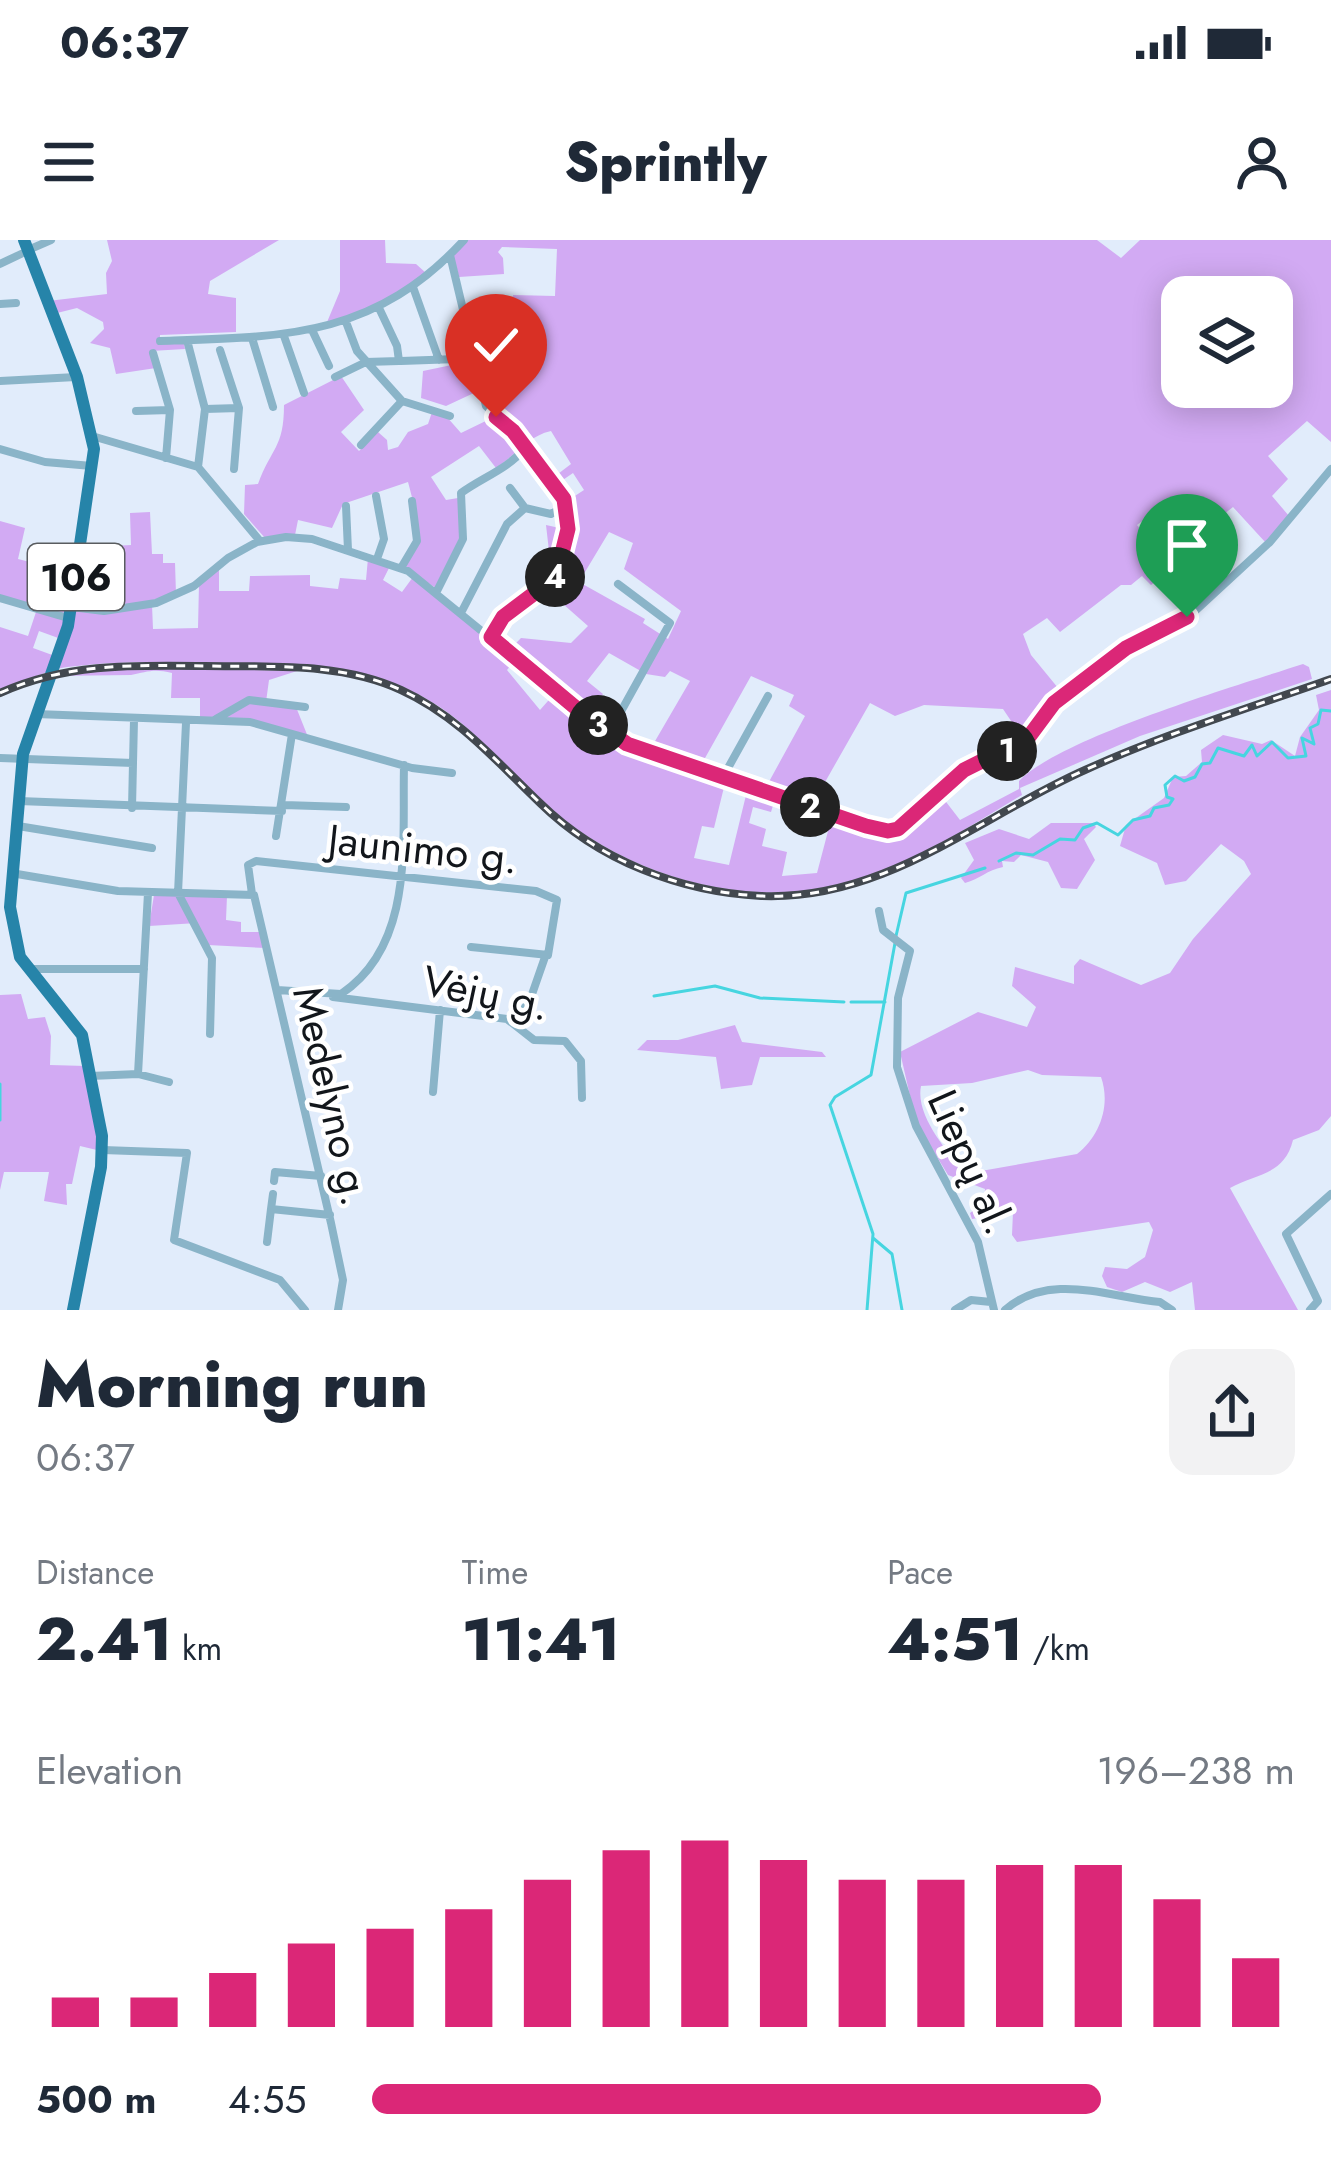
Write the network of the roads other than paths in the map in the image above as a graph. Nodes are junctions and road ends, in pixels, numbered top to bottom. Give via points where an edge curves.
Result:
1 (51, 240) edge
2 (464, 240) edge
3 (25, 248) edge
4 (451, 255) junction
5 (1, 264) edge
6 (412, 287) junction
7 (16, 303) dead end
8 (0, 304) edge
9 (380, 308) junction
10 (346, 322) junction
11 (313, 332) junction
12 (284, 336) junction
13 (252, 338) junction
14 (187, 340) junction
15 (160, 341) dead end
16 (220, 350) dead end
17 (153, 353) dead end
18 (457, 359) dead end
19 (439, 360) junction
20 (400, 361) junction
21 (366, 362) junction
22 (329, 366) dead end
23 (77, 377) junction
24 (335, 377) dead end
25 (0, 381) edge
26 (304, 393) dead end
27 (402, 400) junction
28 (270, 407) dead end
29 (239, 408) junction
30 (205, 409) junction
31 (170, 410) junction
32 (136, 411) dead end
33 (450, 416) dead end
34 (92, 436) junction
35 (361, 446) dead end
36 (0, 448) edge
37 (525, 448) junction
38 (164, 457) junction
39 (93, 466) junction
40 (198, 467) junction
41 (234, 469) dead end
42 (1331, 469) edge
43 (510, 488) dead end
44 (376, 496) dead end
45 (412, 501) dead end
46 (567, 505) junction
47 (346, 506) dead end
48 (526, 508) junction
49 (260, 541) junction
50 (348, 550) junction
51 (377, 559) junction
52 (401, 568) junction
53 (617, 584) dead end
54 (437, 592) junction
55 (0, 598) edge
56 (462, 611) junction
57 (70, 612) junction
58 (491, 637) junction
59 (767, 696) dead end
60 (304, 707) dead end
61 (36, 714) junction
62 (134, 720) junction
63 (215, 720) junction
64 (187, 723) junction
65 (609, 733) junction
66 (292, 734) junction
67 (0, 758) edge
68 (22, 759) junction
69 (133, 763) junction
70 (404, 765) junction
71 (452, 772) dead end
72 (723, 777) junction
73 (17, 801) junction
74 (346, 807) dead end
75 (132, 808) junction
76 (283, 808) junction
77 (183, 810) junction
78 (14, 825) junction
79 (276, 836) dead end
80 (152, 848) dead end
81 (11, 873) junction
82 (401, 880) junction
83 (148, 893) junction
84 (178, 893) junction
85 (253, 895) junction
86 (879, 911) dead end
87 (471, 947) dead end
88 (545, 957) junction
89 (144, 968) junction
90 (28, 970) junction
91 (277, 990) junction
92 (332, 996) junction
93 (440, 1010) junction
94 (515, 1022) junction
95 (210, 1034) dead end
96 (138, 1074) junction
97 (90, 1076) junction
98 (169, 1082) dead end
99 (433, 1092) dead end
100 (582, 1098) dead end
101 (103, 1150) junction
102 (321, 1176) junction
103 (274, 1181) dead end
104 (273, 1194) dead end
105 (1331, 1194) edge
106 (271, 1209) junction
107 (330, 1215) junction
108 (267, 1242) dead end
109 (989, 1301) edge
110 (1314, 1308) edge
111 (73, 1310) edge
112 (305, 1310) edge
113 (338, 1310) edge
114 (955, 1310) edge
115 (1005, 1310) edge
116 (1172, 1310) edge

1 - 3 street
2 - 4 street
3 - 5 street
3 - 23 main road, 106
4 - 6 street
4 - 37 street via 488,410
6 - 9 street
6 - 19 street
7 - 8 street
9 - 10 street
9 - 20 street
10 - 11 street
10 - 21 street
11 - 12 street
11 - 22 street
12 - 13 street
12 - 26 street
13 - 14 street
13 - 28 street
14 - 15 street
14 - 30 street
16 - 29 street
17 - 31 street
18 - 19 street
19 - 20 street
20 - 21 street
21 - 24 street
21 - 27 street
23 - 25 street
23 - 34 main road, 106
27 - 33 street
27 - 35 street
29 - 30 street
29 - 41 street
30 - 40 street
31 - 32 street
31 - 38 street
34 - 38 street
34 - 39 main road, 106
36 - 39 street
37 - 46 street
37 - 54 street via 461,493 463,539
38 - 40 street
39 - 57 main road, 106
40 - 49 street
42 - 72 street via 1266,546 1195,611 1126,648 1054,703 1028,738 964,770 898,829 866,826
43 - 48 street
44 - 51 street via 384,538
45 - 52 street via 417,541
46 - 48 street via 550,514
46 - 58 street via 556,577 503,617
47 - 50 street
48 - 56 street via 507,524
49 - 50 street via 302,537
49 - 57 street via 165,600
50 - 51 street
51 - 52 street
52 - 54 street
53 - 65 street via 670,623
54 - 56 street
55 - 57 street
56 - 58 street
57 - 61 main road, 106
58 - 65 street
59 - 72 street
60 - 63 street via 249,700
61 - 62 street
61 - 68 main road, 106
62 - 64 street
62 - 69 street
63 - 64 street
63 - 66 street
64 - 77 street
65 - 72 street
66 - 70 street
66 - 76 street
67 - 68 street
68 - 69 street
68 - 73 main road, 106
69 - 75 street
70 - 71 street
70 - 82 street
73 - 75 street
73 - 78 main road, 106
74 - 76 street
75 - 77 street
76 - 77 street
76 - 79 street
77 - 84 street
78 - 80 street
78 - 81 main road, 106
81 - 83 street
81 - 90 main road, 106 via 11,931
82 - 85 street, Jaunimo g. via 256,861 248,866
82 - 88 street, Jaunimo g. via 554,896
82 - 92 street via 383,943 349,988
83 - 84 street
83 - 89 street
84 - 85 street
84 - 95 street via 212,958
85 - 91 street, Medelyno g.
86 - 109 street, Liepų al. via 888,935 910,951 896,1051 910,1110 969,1222
87 - 88 street
88 - 94 street
89 - 90 street
89 - 96 street
90 - 97 main road, 106 via 80,1031
91 - 92 street, Vėjų g.
91 - 102 street, Medelyno g.
92 - 93 street, Vėjų g.
93 - 94 street, Vėjų g.
93 - 99 street
94 - 100 street, Vėjų g. via 529,1038 573,1046
96 - 97 street
96 - 98 street
97 - 101 main road, 106
101 - 111 main road, 106
101 - 112 street via 187,1153 174,1240 280,1280
102 - 103 street via 275,1172
102 - 107 street, Medelyno g.
104 - 106 street
105 - 110 street via 1285,1236
106 - 107 street
106 - 108 street
107 - 113 street, Medelyno g. via 343,1280
109 - 114 street
115 - 116 street via 1061,1288

